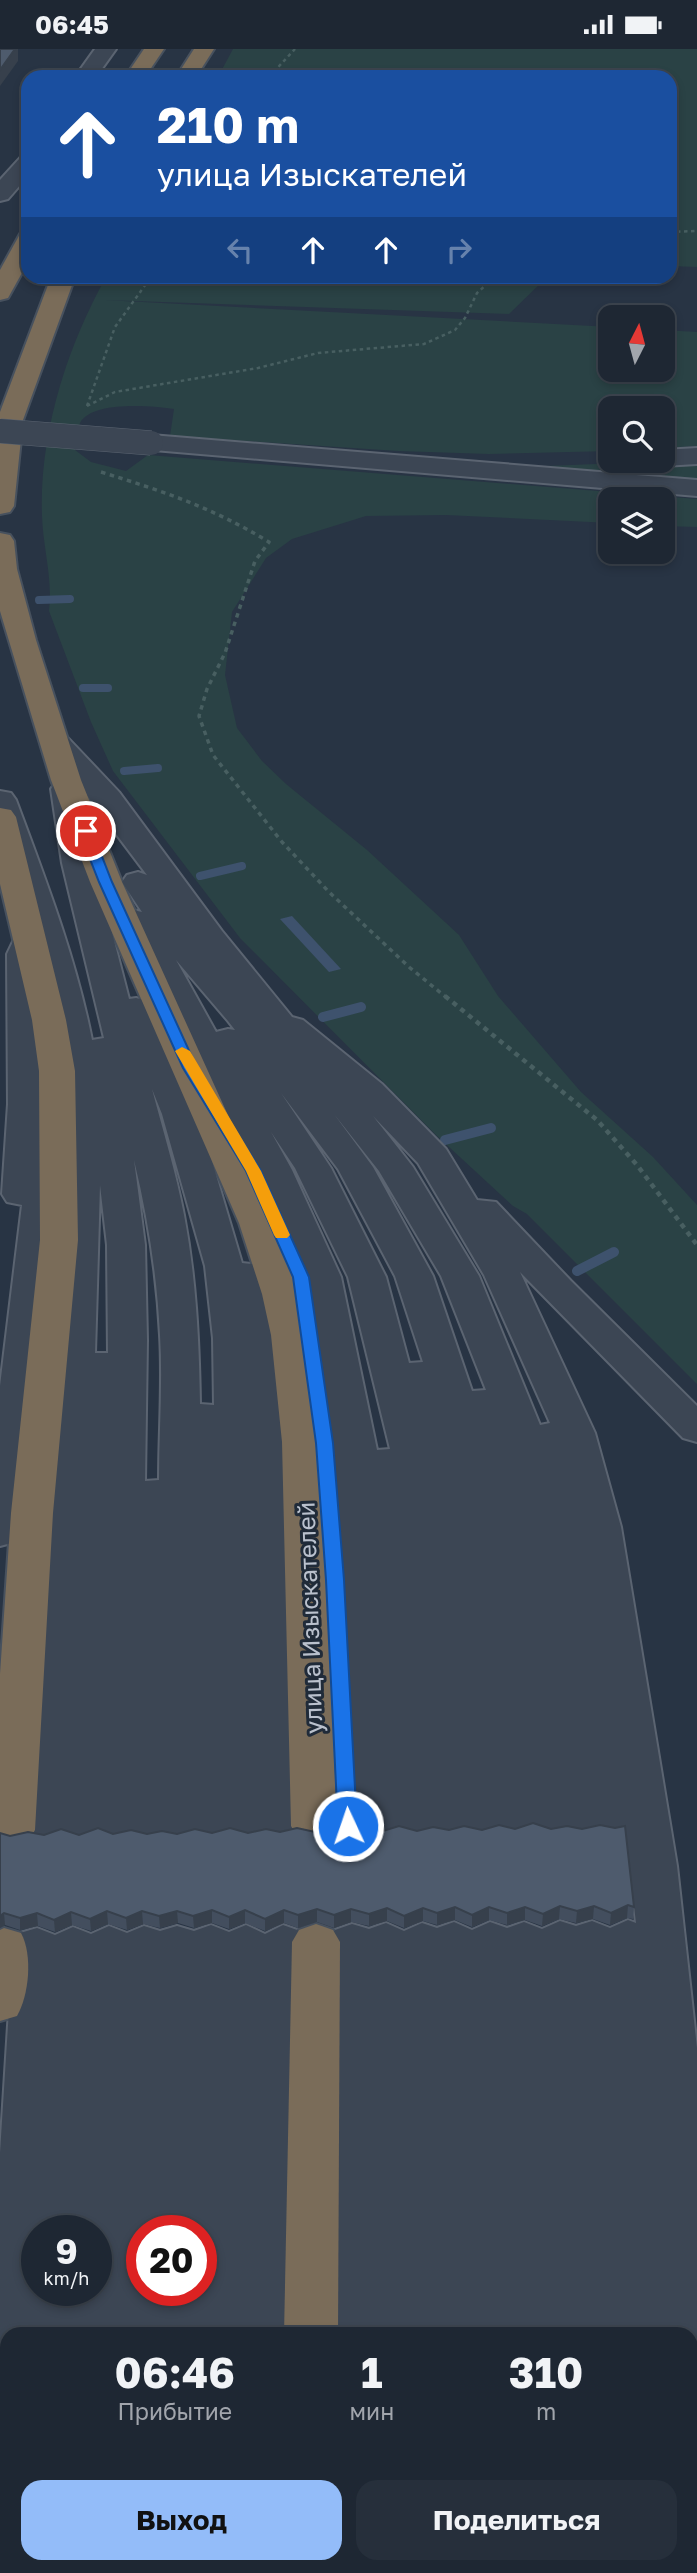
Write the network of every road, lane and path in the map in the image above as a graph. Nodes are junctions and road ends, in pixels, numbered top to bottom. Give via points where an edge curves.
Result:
1 (106, 49) edge
2 (154, 49) edge
3 (204, 49) edge
4 (295, 49) edge
5 (90, 70) edge
6 (140, 70) edge
7 (190, 70) edge
8 (276, 70) edge
9 (21, 171) edge
10 (0, 194) edge
11 (697, 231) edge
12 (677, 232) edge
13 (21, 252) edge
14 (61, 284) edge
15 (146, 284) edge
16 (487, 284) edge
17 (0, 293) edge
18 (0, 431) edge
19 (151, 443) junction
20 (697, 456) edge
21 (675, 457) edge
22 (598, 461) edge
23 (99, 471) dead end
24 (697, 488) edge
25 (0, 506) edge
26 (0, 541) edge
27 (55, 742) junction
28 (0, 800) edge
29 (0, 817) edge
30 (92, 872) junction
31 (27, 946) junction
32 (291, 1027) junction
33 (224, 1033) junction
34 (51, 1070) edge
35 (433, 1157) junction
36 (0, 1209) edge
37 (697, 1245) edge
38 (167, 1339) junction
39 (0, 1343) edge
40 (697, 1429) edge
41 (0, 1532) edge
42 (314, 1826) junction
43 (316, 1942) junction
44 (0, 2003) edge
45 (71, 2215) edge
46 (105, 2215) edge
47 (172, 2215) edge
48 (205, 2215) edge
49 (53, 2306) edge
50 (88, 2306) edge
51 (161, 2306) edge
52 (195, 2306) edge
53 (21, 2327) edge
54 (52, 2327) edge
55 (87, 2327) edge
56 (127, 2327) edge
57 (160, 2327) edge
58 (194, 2327) edge
59 (231, 2327) edge
60 (268, 2327) edge
61 (311, 2327) edge
62 (351, 2327) edge
63 (387, 2327) edge
64 (420, 2327) edge
65 (464, 2327) edge
66 (497, 2327) edge
67 (535, 2327) edge
68 (570, 2327) edge
69 (612, 2327) edge
70 (648, 2327) edge
71 (690, 2327) edge

1 - 5 street
2 - 6 highway
3 - 7 highway
4 - 8 path
9 - 10 street
11 - 12 path
13 - 17 highway
14 - 25 highway via 10,420
15 - 16 path via 115,327 85,409 115,392 318,353 410,346 443,338 465,318 477,293
18 - 19 street, bridge
19 - 22 street via 373,458
19 - 24 street
20 - 21 street
23 - 37 path via 198,503 269,542 255,561 199,716 213,755 282,842 329,892 409,967 597,1120
26 - 27 highway via 19,628
27 - 30 highway
27 - 33 street via 100,826 178,941
28 - 34 street via 26,870 81,978 94,1016
29 - 31 highway
30 - 33 highway
30 - 33 street
30 - 34 street
30 - 38 street via 180,1114 232,1216 247,1266
31 - 34 street
31 - 34 highway via 49,1020
32 - 33 street
32 - 35 street via 369,1092
32 - 42 street via 418,1165 483,1275 550,1435 577,1573
33 - 42 street via 253,1171 301,1277 325,1443 335,1580
33 - 42 street via 293,1171 344,1289 384,1439
33 - 42 street via 334,1169 389,1276 438,1438 457,1578
33 - 42 street via 379,1168 437,1275 497,1450 521,1575
34 - 36 street
34 - 38 street
34 - 38 street via 138,1187 151,1281
34 - 38 street via 180,1206 197,1265
34 - 39 street via 24,1162
34 - 41 street via 29,1325
34 - 42 highway via 59,1240 32,1513
35 - 40 street
35 - 71 street via 503,1275 575,1433 600,1528 654,1866 684,2162
38 - 42 street
38 - 42 street
38 - 42 street
38 - 42 street
43 - 44 highway
43 - 45 street
43 - 46 street
43 - 47 street
43 - 48 street
43 - 53 street
43 - 56 street
43 - 59 street
43 - 60 street
43 - 61 highway
43 - 62 street
43 - 63 street
43 - 64 street
43 - 65 street via 462,2164
43 - 66 street
43 - 67 street via 535,2162
43 - 68 street
43 - 69 street via 606,2161
43 - 70 street via 646,2161
49 - 54 street
50 - 55 street
51 - 57 street
52 - 58 street

